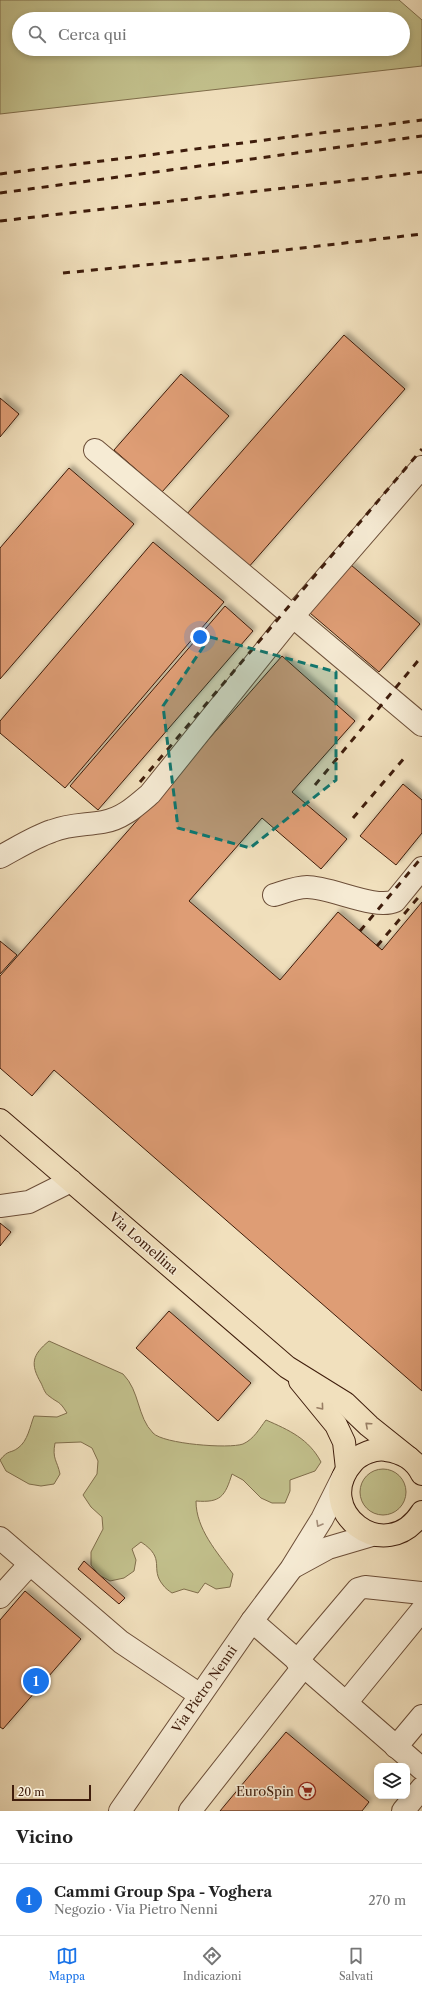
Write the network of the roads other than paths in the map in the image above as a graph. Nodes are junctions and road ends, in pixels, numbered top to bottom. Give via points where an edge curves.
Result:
1 (95, 450) dead end
2 (422, 467) edge
3 (293, 616) junction
4 (422, 725) edge
5 (0, 857) edge
6 (422, 868) edge
7 (274, 894) dead end
8 (0, 1120) edge
9 (71, 1181) junction
10 (0, 1206) edge
11 (287, 1366) junction
12 (416, 1466) edge
13 (345, 1473) junction
14 (422, 1512) edge
15 (422, 1529) edge
16 (400, 1533) junction
17 (372, 1535) junction
18 (0, 1538) edge
19 (30, 1564) junction
20 (291, 1569) junction
21 (422, 1593) edge
22 (0, 1597) edge
23 (422, 1610) edge
24 (252, 1621) junction
25 (300, 1664) junction
26 (200, 1695) junction
27 (346, 1703) junction
28 (422, 1716) edge
29 (396, 1747) junction
30 (422, 1769) edge
31 (422, 1788) edge
32 (120, 1811) edge
33 (190, 1811) edge
34 (403, 1811) edge

1 - 3 street
2 - 3 street
3 - 4 street
3 - 5 street via 150,794 133,808 105,822 51,831
6 - 7 street via 390,903 376,903 307,887
8 - 9 main road, Via Lomellina
9 - 10 street via 29,1202
9 - 11 main road, Via Lomellina
12 -> 11 main road, Via Lomellina via 345,1403
11 -> 13 main road, Via Lomellina via 336,1425 344,1442
12 - 13 main road, Via Lomellina via 397,1451 382,1449 356,1458
13 - 17 main road, Via Lomellina via 340,1491 342,1506 348,1519
13 -> 20 street, Via Pietro Nenni via 322,1520
14 - 16 main road via 416,1522
15 - 16 main road
16 - 17 main road
17 - 20 street, Via Pietro Nenni via 328,1548
18 - 19 street
19 - 22 street
19 - 26 street via 121,1642
20 - 24 street, Via Pietro Nenni
21 - 25 street via 365,1587 358,1589
23 - 27 street
24 - 25 street
24 - 26 street, Via Pietro Nenni
25 - 27 street
25 - 33 street
26 - 32 street, Via Pietro Nenni
27 - 29 street
28 - 29 street
29 - 30 street
31 - 34 street

